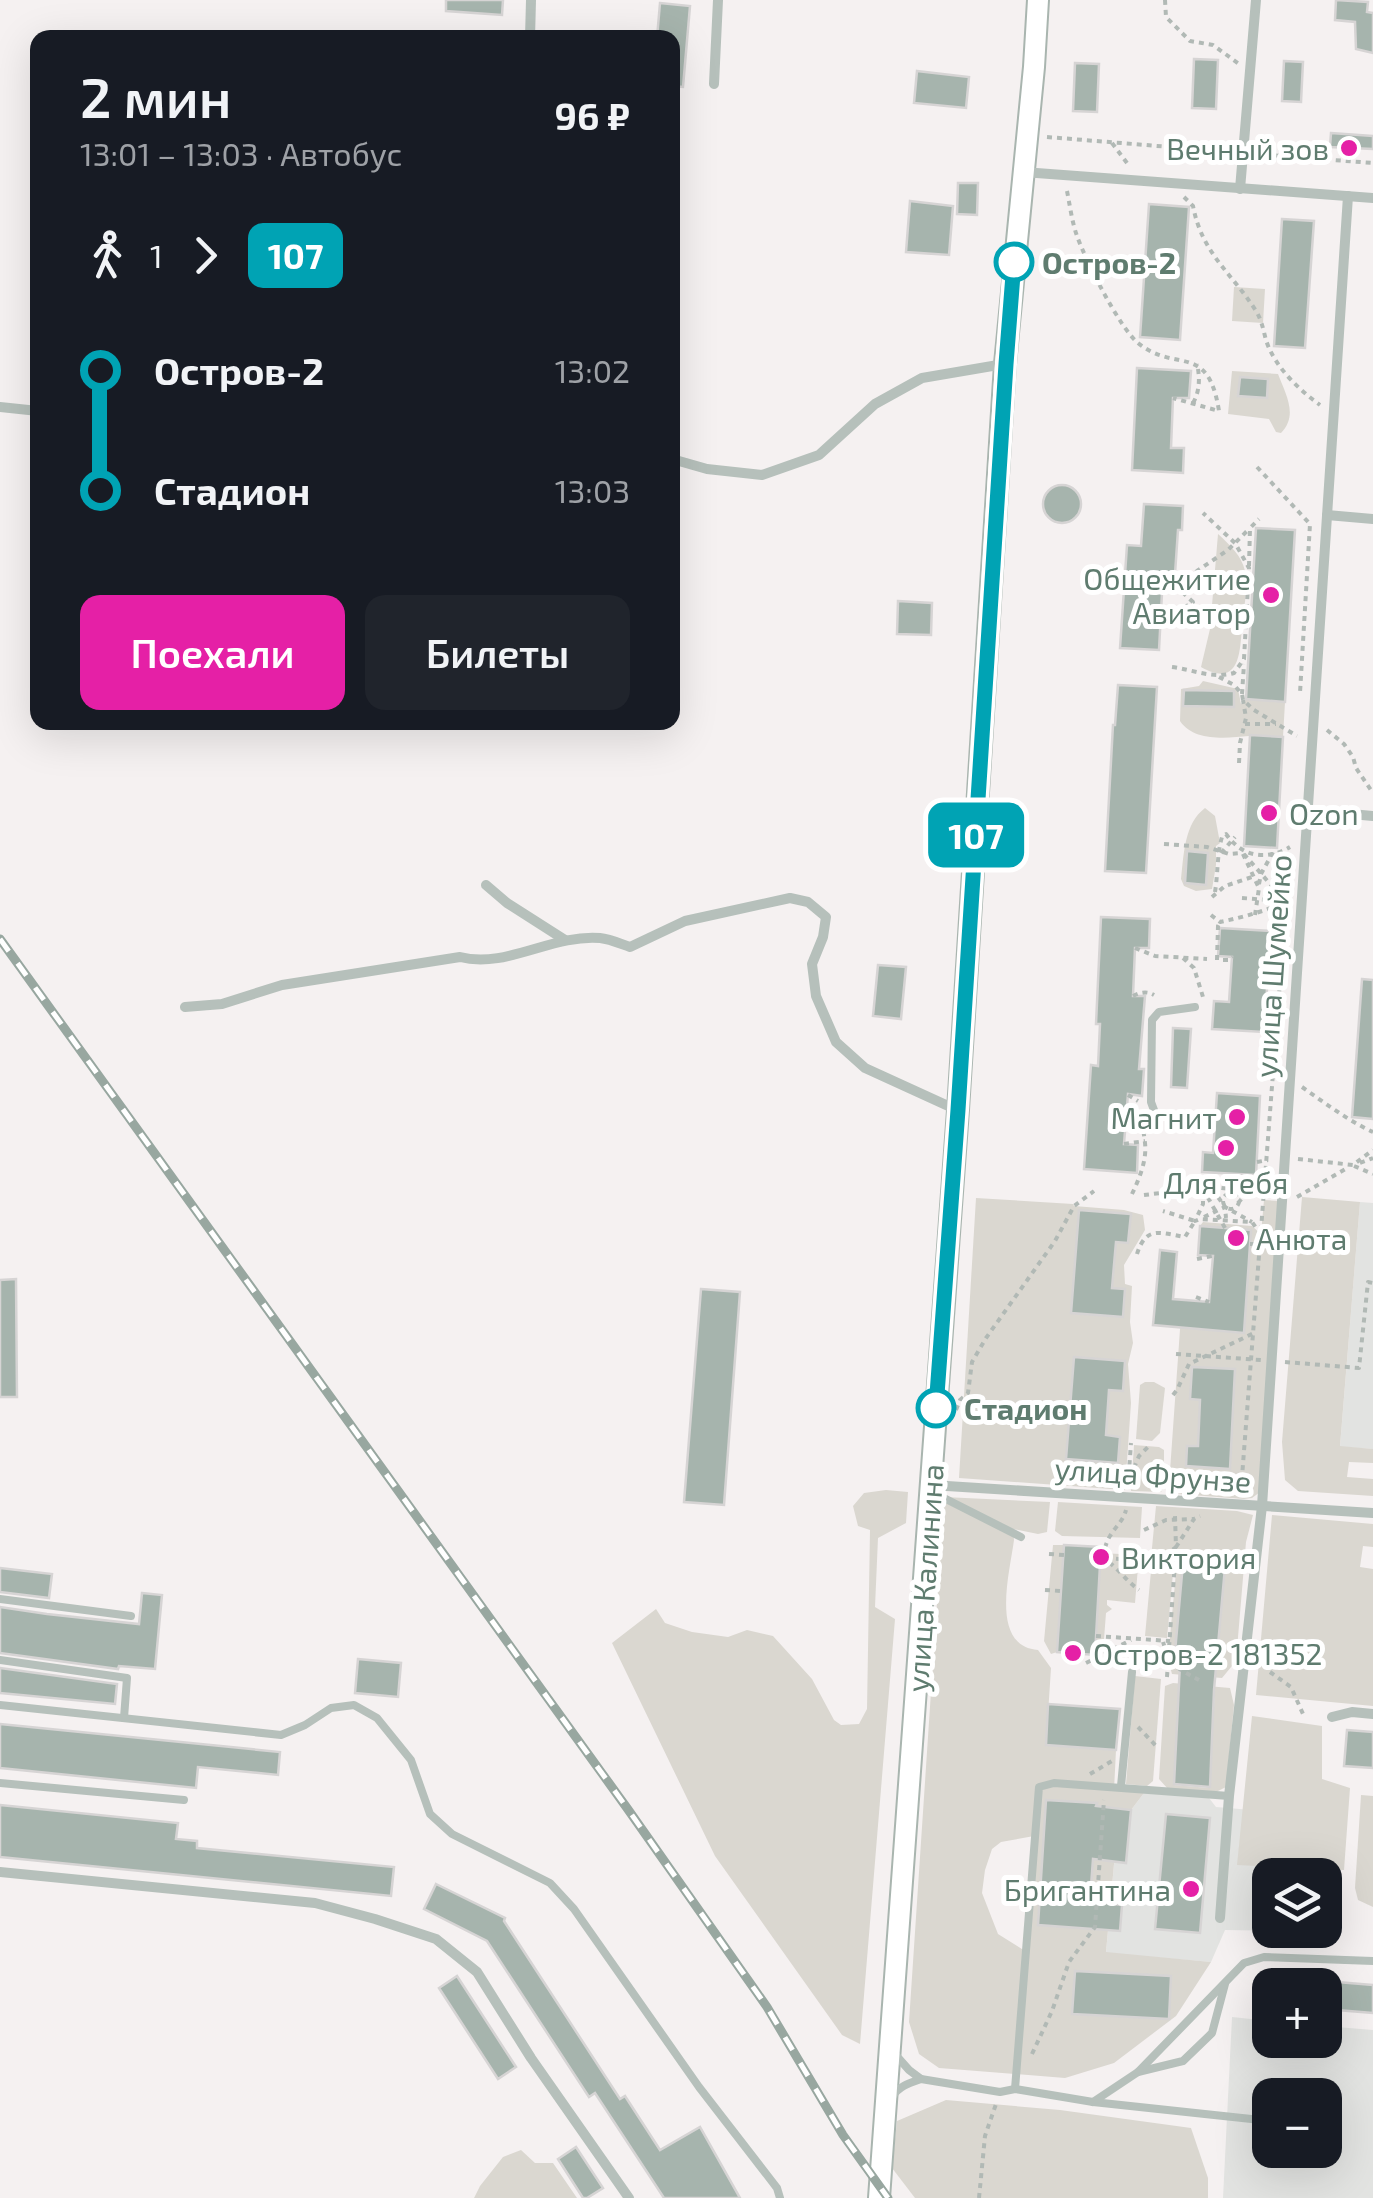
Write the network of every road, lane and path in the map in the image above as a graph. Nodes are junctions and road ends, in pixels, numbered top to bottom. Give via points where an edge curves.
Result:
1 (532, 0) edge
2 (718, 0) edge
3 (1038, 0) edge
4 (1164, 0) edge
5 (1256, 0) edge
6 (530, 30) edge
7 (1250, 74) junction
8 (714, 84) dead end
9 (1027, 136) junction
10 (1243, 153) junction
11 (1373, 163) edge
12 (1023, 172) junction
13 (1056, 175) junction
14 (1240, 188) junction
15 (1348, 196) junction
16 (1373, 198) edge
17 (1203, 238) dead end
18 (1006, 364) junction
19 (1197, 364) junction
20 (1173, 398) dead end
21 (1192, 404) junction
22 (0, 407) edge
23 (30, 410) edge
24 (1333, 414) junction
25 (680, 461) edge
26 (1257, 467) dead end
27 (1203, 513) dead end
28 (1326, 515) junction
29 (1373, 519) edge
30 (1259, 520) dead end
31 (1250, 528) junction
32 (1235, 543) junction
33 (1249, 568) junction
34 (1163, 574) dead end
35 (1172, 584) junction
36 (1160, 624) dead end
37 (1244, 659) junction
38 (1172, 667) dead end
39 (1218, 676) junction
40 (1242, 697) junction
41 (1300, 697) dead end
42 (1314, 716) junction
43 (1266, 718) junction
44 (1245, 724) junction
45 (1253, 724) junction
46 (1277, 724) junction
47 (1297, 736) dead end
48 (1239, 763) dead end
49 (1373, 793) edge
50 (1307, 810) junction
51 (1373, 816) edge
52 (1234, 840) junction
53 (1164, 844) dead end
54 (1242, 852) junction
55 (1221, 853) junction
56 (1261, 874) junction
57 (1254, 877) junction
58 (486, 885) dead end
59 (1259, 888) junction
60 (1242, 898) dead end
61 (1258, 900) junction
62 (1286, 902) junction
63 (1211, 915) dead end
64 (1255, 915) junction
65 (1220, 922) junction
66 (565, 940) junction
67 (1135, 948) dead end
68 (1232, 957) dead end
69 (1183, 958) junction
70 (1207, 959) dead end
71 (1133, 996) dead end
72 (1154, 996) dead end
73 (1204, 1000) dead end
74 (1195, 1006) dead end
75 (185, 1008) dead end
76 (1290, 1078) junction
77 (1128, 1094) dead end
78 (1150, 1102) junction
79 (958, 1110) junction
80 (1158, 1121) dead end
81 (1373, 1132) edge
82 (1145, 1141) junction
83 (1124, 1144) dead end
84 (1278, 1158) dead end
85 (1373, 1158) edge
86 (1267, 1160) junction
87 (1256, 1162) dead end
88 (1353, 1165) junction
89 (1373, 1174) edge
90 (1258, 1180) dead end
91 (1252, 1188) junction
92 (1203, 1189) junction
93 (1094, 1191) dead end
94 (1132, 1194) dead end
95 (1233, 1194) junction
96 (1144, 1195) dead end
97 (1225, 1207) junction
98 (1236, 1207) junction
99 (1281, 1208) junction
100 (1162, 1211) dead end
101 (1198, 1220) junction
102 (1226, 1221) junction
103 (1252, 1222) junction
104 (1226, 1228) dead end
105 (1261, 1235) junction
106 (1250, 1244) dead end
107 (1260, 1244) junction
108 (1137, 1254) dead end
109 (1212, 1256) dead end
110 (1198, 1259) dead end
111 (1373, 1282) edge
112 (1196, 1297) dead end
113 (1209, 1302) dead end
114 (1254, 1333) junction
115 (1176, 1354) dead end
116 (1207, 1356) junction
117 (1252, 1359) junction
118 (1271, 1361) junction
119 (1173, 1395) dead end
120 (956, 1410) dead end
121 (1131, 1442) dead end
122 (1151, 1444) dead end
123 (1129, 1481) junction
124 (930, 1488) junction
125 (1127, 1498) junction
126 (1175, 1501) junction
127 (1222, 1504) junction
128 (1240, 1505) junction
129 (1262, 1506) junction
130 (1373, 1514) edge
131 (1176, 1519) junction
132 (1194, 1519) junction
133 (1144, 1530) dead end
134 (1021, 1537) dead end
135 (1176, 1547) junction
136 (1049, 1554) dead end
137 (1064, 1555) dead end
138 (1100, 1557) junction
139 (1150, 1569) junction
140 (1176, 1571) junction
141 (1046, 1590) dead end
142 (1139, 1590) dead end
143 (1061, 1591) dead end
144 (0, 1599) edge
145 (131, 1616) dead end
146 (1096, 1636) dead end
147 (1135, 1638) junction
148 (1166, 1641) junction
149 (1247, 1642) junction
150 (1073, 1653) dead end
151 (1168, 1659) junction
152 (0, 1660) edge
153 (1072, 1662) dead end
154 (1086, 1663) dead end
155 (1132, 1672) dead end
156 (1167, 1677) dead end
157 (1199, 1680) dead end
158 (0, 1705) edge
159 (1303, 1714) dead end
160 (1373, 1714) edge
161 (1128, 1716) junction
162 (1332, 1717) dead end
163 (124, 1718) junction
164 (1158, 1748) dead end
165 (1124, 1754) junction
166 (0, 1783) edge
167 (1072, 1784) junction
168 (1105, 1785) junction
169 (1121, 1786) junction
170 (1230, 1796) junction
171 (184, 1800) dead end
172 (0, 1872) edge
173 (1220, 1918) dead end
174 (1373, 1961) edge
175 (1226, 1978) junction
176 (890, 2048) junction
177 (1030, 2058) dead end
178 (1138, 2072) junction
179 (922, 2079) junction
180 (1015, 2089) junction
181 (1000, 2092) junction
182 (1093, 2102) junction
183 (886, 2107) junction
184 (1252, 2119) edge
185 (629, 2198) edge
186 (780, 2198) edge
187 (880, 2198) edge
188 (979, 2198) edge

1 - 6 street
2 - 8 street
3 - 9 main road, улица Калинина
4 - 7 path via 1166,17 1190,41 1213,45
5 - 7 street
7 - 10 street
9 - 10 path
9 - 12 main road, улица Калинина
10 - 11 path
10 - 14 street
12 - 13 street
12 - 18 main road, улица Калинина
13 - 14 street
13 - 19 path via 1067,189 1082,247 1128,332 1156,355
14 - 15 street
15 - 16 street
15 - 24 street, улица Шумейко
17 - 24 path via 1256,311 1279,365
18 - 25 street via 922,378 875,404 819,455 762,475
18 - 79 main road, улица Калинина
19 - 21 path
19 - 21 path via 1212,381 1219,410
20 - 21 path
22 - 23 street
24 - 28 street, улица Шумейко
26 - 41 path via 1310,524
27 - 32 path
28 - 29 street
28 - 42 street, улица Шумейко
30 - 31 path
31 - 32 path
31 - 33 path
32 - 33 path
32 - 35 path via 1187,584
33 - 37 path
34 - 35 path
35 - 36 path via 1193,602
37 - 39 path via 1234,673
37 - 40 path
38 - 39 path
39 - 40 path
40 - 43 path
40 - 44 path
42 - 49 path via 1344,744
42 - 50 street, улица Шумейко
43 - 45 path
43 - 46 path
44 - 45 path
44 - 48 path
45 - 46 path
46 - 47 path
50 - 51 street
50 - 76 street, улица Шумейко
52 - 54 path
52 - 55 path
52 - 55 path via 1222,837
53 - 55 path
54 - 55 path
54 - 56 path
54 - 56 path via 1272,854
54 - 57 path
55 - 57 path via 1214,894
56 - 57 path
56 - 59 path
56 - 62 path
57 - 59 path
58 - 66 street
59 - 61 path
60 - 61 path
61 - 62 path
61 - 64 path
62 - 64 path
62 - 86 path
63 - 65 path
64 - 65 path
65 - 68 path via 1220,960
66 - 75 street via 508,956 460,957
66 - 79 street via 600,938 630,947 685,922 790,898 808,902 826,917 812,964 816,996 836,1042 865,1068
67 - 69 path
69 - 70 path
69 - 73 path via 1194,968
71 - 72 path
74 - 78 lane via 1159,1012 1152,1020
76 - 81 path
76 - 99 street, улица Шумейко
77 - 78 path
78 - 80 lane
78 - 82 path
79 - 124 main road, улица Калинина
82 - 83 path
82 - 94 path
84 - 86 path
85 - 88 path
86 - 87 path
86 - 105 path
88 - 89 path
88 - 99 path
90 - 91 path
91 - 95 path
91 - 98 path
92 - 96 path
92 - 97 path via 1211,1187
92 - 101 path
93 - 120 path via 1074,1206 979,1350 968,1393
95 - 97 path via 1223,1199
95 - 98 path
97 - 98 path
97 - 101 path
97 - 102 path
98 - 102 path
98 - 103 path
99 - 118 street, улица Шумейко
100 - 101 path
101 - 102 path
101 - 108 path via 1184,1236 1152,1232
102 - 103 path
102 - 104 path
103 - 105 path
105 - 107 path
106 - 107 path
107 - 114 path
109 - 110 path
111 - 118 path via 1359,1368
112 - 113 path
114 - 116 path
114 - 117 path
115 - 116 path
116 - 117 path
116 - 119 path via 1189,1364
117 - 118 path
117 - 128 path
118 - 129 street, улица Шумейко
121 - 123 path
122 - 123 path
123 - 125 path
124 - 125 street, улица Фрунзе
124 - 134 lane
124 - 176 main road, улица Калинина
125 - 126 street, улица Фрунзе
125 - 138 path via 1124,1518
126 - 127 street, улица Фрунзе
126 - 131 path
127 - 128 street, улица Фрунзе
127 - 132 path
128 - 129 street, улица Фрунзе
129 - 130 street, улица Фрунзе
129 - 149 street, улица Шумейко
131 - 132 path
131 - 133 path
131 - 135 path
132 - 135 path
135 - 139 path
135 - 140 path
136 - 137 path
138 - 139 path
138 - 142 path
139 - 140 path
140 - 148 path
141 - 143 path
144 - 145 lane
146 - 147 path
147 - 148 path
147 - 154 path
148 - 151 path
149 - 159 path via 1291,1687
149 - 170 street, улица Шумейко
150 - 153 path
151 - 156 path
151 - 157 path
152 - 163 lane via 127,1678
155 - 161 lane
158 - 163 lane
160 - 162 street
161 - 164 path
161 - 165 lane
163 - 186 lane via 281,1735 331,1708 354,1705 377,1718 411,1760 430,1814 452,1834 550,1884 574,1909
165 - 167 path
165 - 169 lane
166 - 171 lane
167 - 168 lane
167 - 180 lane via 1040,1787
168 - 169 lane
168 - 177 path via 1095,1927 1069,1962
169 - 170 lane
170 - 173 street, улица Шумейко
172 - 185 street via 315,1902 436,1939 477,1972
174 - 175 lane via 1264,1957
175 - 178 lane
175 - 178 lane via 1212,2032 1182,2061
176 - 179 lane
176 - 183 main road, улица Калинина
178 - 182 lane
179 - 181 lane
179 - 183 lane via 896,2091
180 - 181 lane
180 - 182 lane
181 - 188 path via 984,2136
182 - 184 lane
183 - 187 main road, улица Калинина

